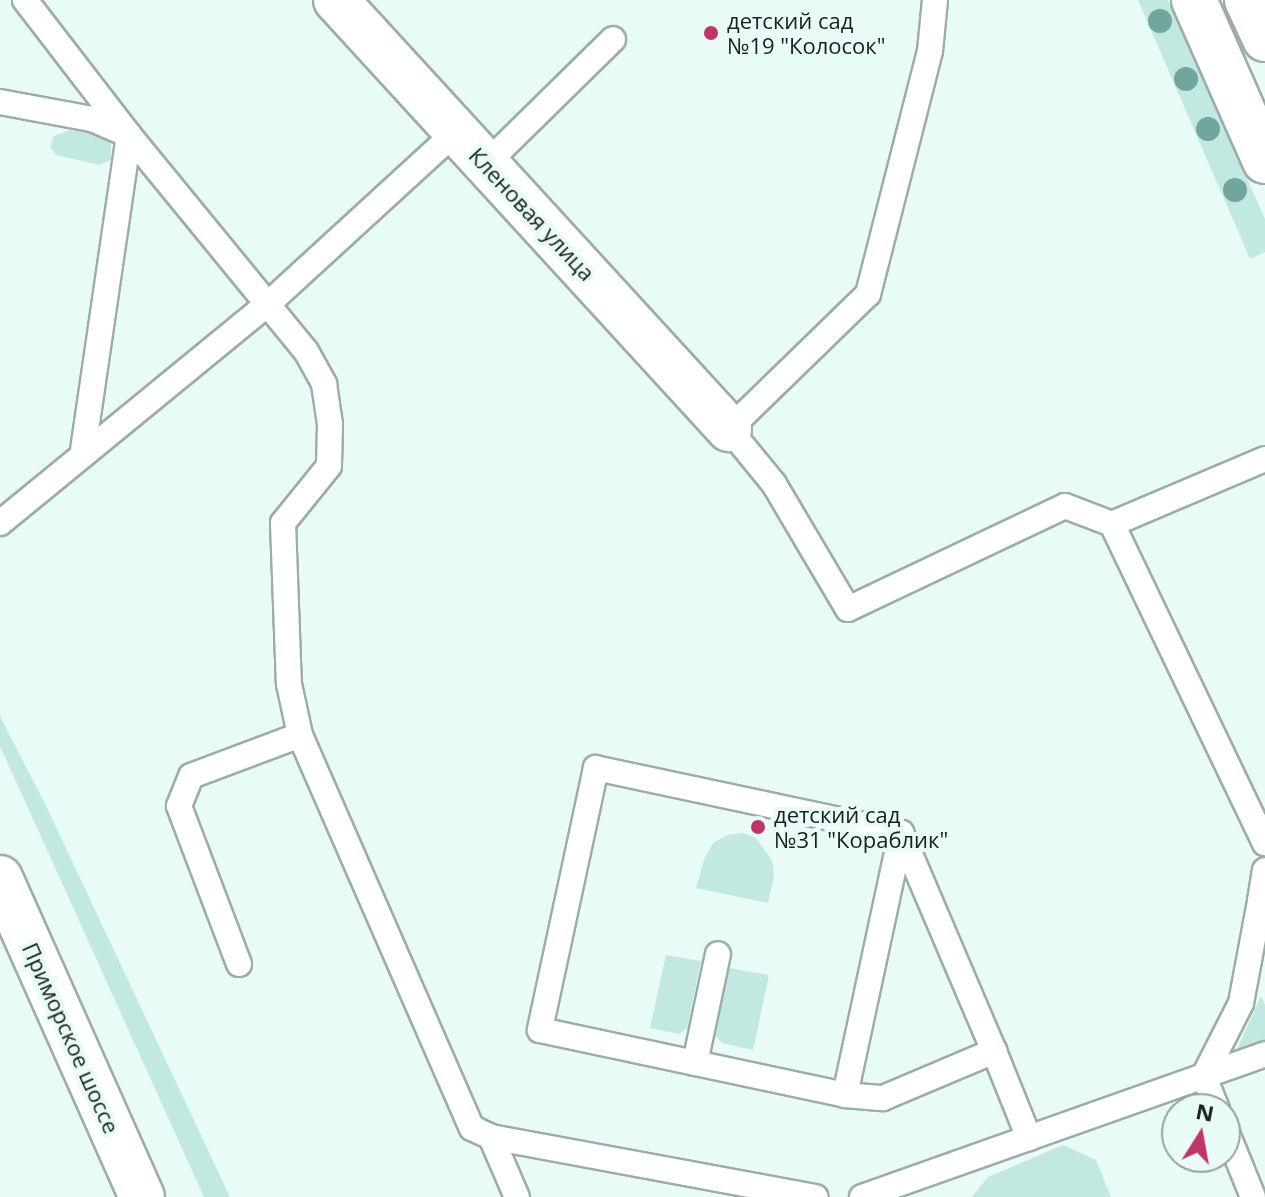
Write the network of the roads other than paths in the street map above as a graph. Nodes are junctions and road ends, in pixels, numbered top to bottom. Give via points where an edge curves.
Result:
1 (25, 0) edge
2 (336, 0) edge
3 (935, 0) edge
4 (1194, 0) edge
5 (1247, 0) edge
6 (613, 39) dead end
7 (1265, 39) edge
8 (0, 102) edge
9 (456, 132) junction
10 (129, 135) junction
11 (1265, 161) edge
12 (486, 164) junction
13 (268, 304) junction
14 (729, 429) junction
15 (82, 456) junction
16 (1265, 459) edge
17 (0, 523) edge
18 (1112, 524) junction
19 (300, 735) junction
20 (901, 833) junction
21 (1265, 843) edge
22 (1265, 870) edge
23 (0, 878) edge
24 (1262, 908) edge
25 (718, 954) dead end
26 (239, 964) dead end
27 (994, 1051) junction
28 (1265, 1054) edge
29 (695, 1063) junction
30 (1204, 1076) junction
31 (1211, 1093) edge
32 (845, 1095) junction
33 (491, 1137) junction
34 (1029, 1138) junction
35 (1241, 1167) edge
36 (142, 1197) edge
37 (517, 1197) edge
38 (815, 1197) edge
39 (862, 1197) edge
40 (1253, 1197) edge

1 - 10 lane
2 - 9 street, Кленовая улица
3 - 14 lane via 930,51 868,294
4 - 11 street
5 - 7 street
6 - 12 lane
8 - 10 lane via 92,119
9 - 12 street, Кленовая улица
9 - 13 lane
10 - 13 lane
10 - 15 lane
12 - 14 street, Кленовая улица
13 - 15 lane
13 - 19 lane via 306,351 324,384 330,424 329,466 283,523 289,684
14 - 18 lane via 774,484 848,609 1065,506
15 - 17 lane
16 - 18 lane
18 - 21 lane
19 - 26 lane via 191,776 179,806
19 - 33 lane via 472,1128
20 - 27 lane
20 - 29 lane via 596,768 540,1030
20 - 32 lane
22 - 24 lane
23 - 36 street, Приморское шоссе
24 - 30 lane via 1241,1003
25 - 29 lane
27 - 32 lane via 883,1098
27 - 34 lane
28 - 30 lane
29 - 32 lane
30 - 31 lane
30 - 34 lane
33 - 37 lane
33 - 38 lane
34 - 39 lane
35 - 40 lane

